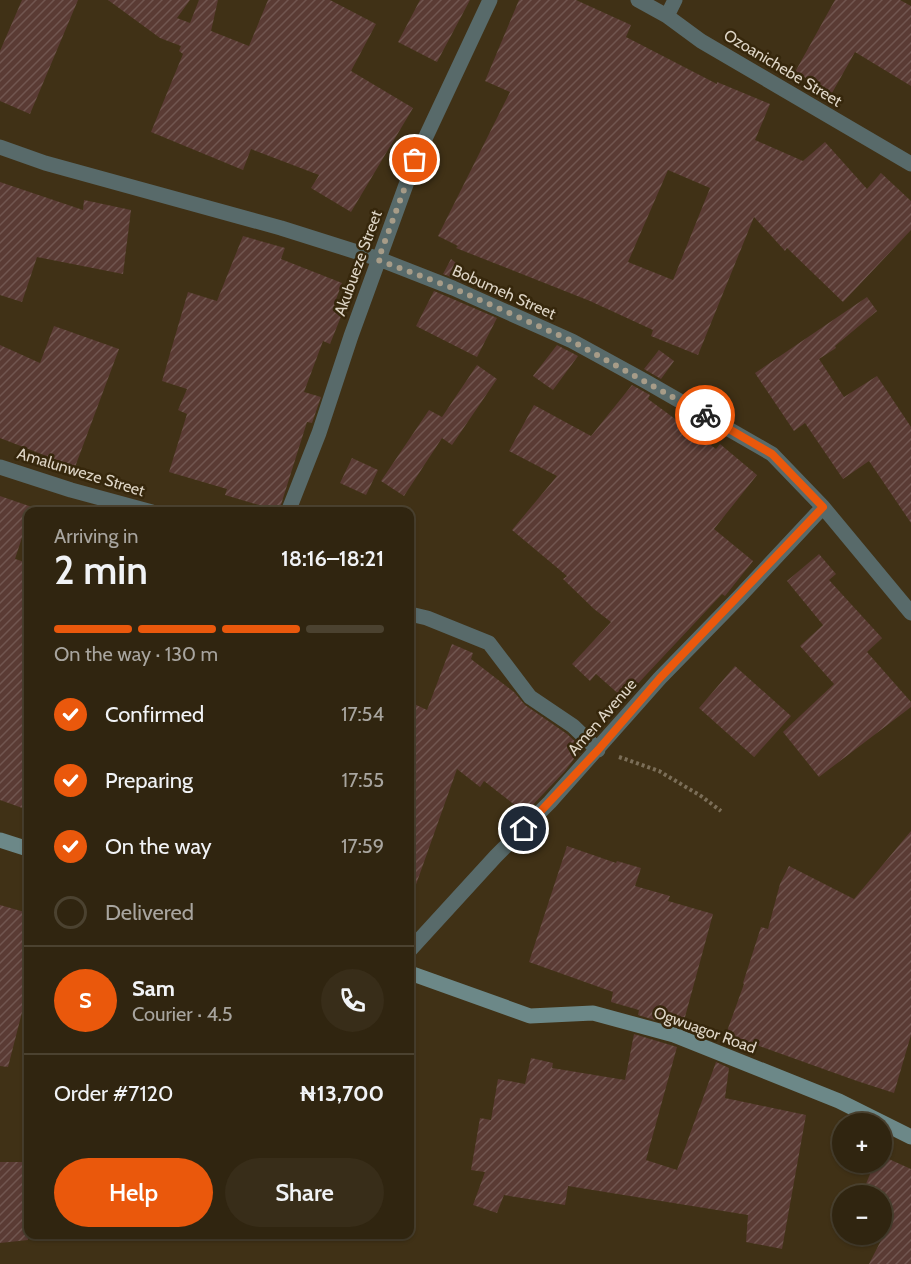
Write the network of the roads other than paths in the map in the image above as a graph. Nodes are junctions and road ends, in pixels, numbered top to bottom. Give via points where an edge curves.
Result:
1 (490, 0) edge
2 (638, 0) edge
3 (675, 0) edge
4 (667, 16) junction
5 (0, 147) edge
6 (911, 164) edge
7 (378, 260) junction
8 (0, 467) edge
9 (134, 507) edge
10 (290, 507) edge
11 (823, 507) junction
12 (911, 613) edge
13 (414, 615) edge
14 (598, 750) junction
15 (0, 840) edge
16 (24, 848) edge
17 (414, 946) edge
18 (414, 974) edge
19 (911, 1137) edge

1 - 7 street, Akubueze Street via 415,160
2 - 4 street, Ozoanichebe Street
3 - 4 street
4 - 6 street, Ozoanichebe Street via 701,41
5 - 7 street, Bobumeh Street
7 - 10 street, Akubueze Street
7 - 11 street, Bobumeh Street via 453,288 572,341 645,381 772,454
8 - 9 street, Amalunweze Street
11 - 12 street, Bobumeh Street
11 - 14 street, Amen Avenue via 660,678
13 - 14 street via 489,643 530,697 573,726
14 - 17 street, Amen Avenue
15 - 16 street
18 - 19 street, Ogwuagor Road via 530,1016 593,1013 674,1035 839,1101

